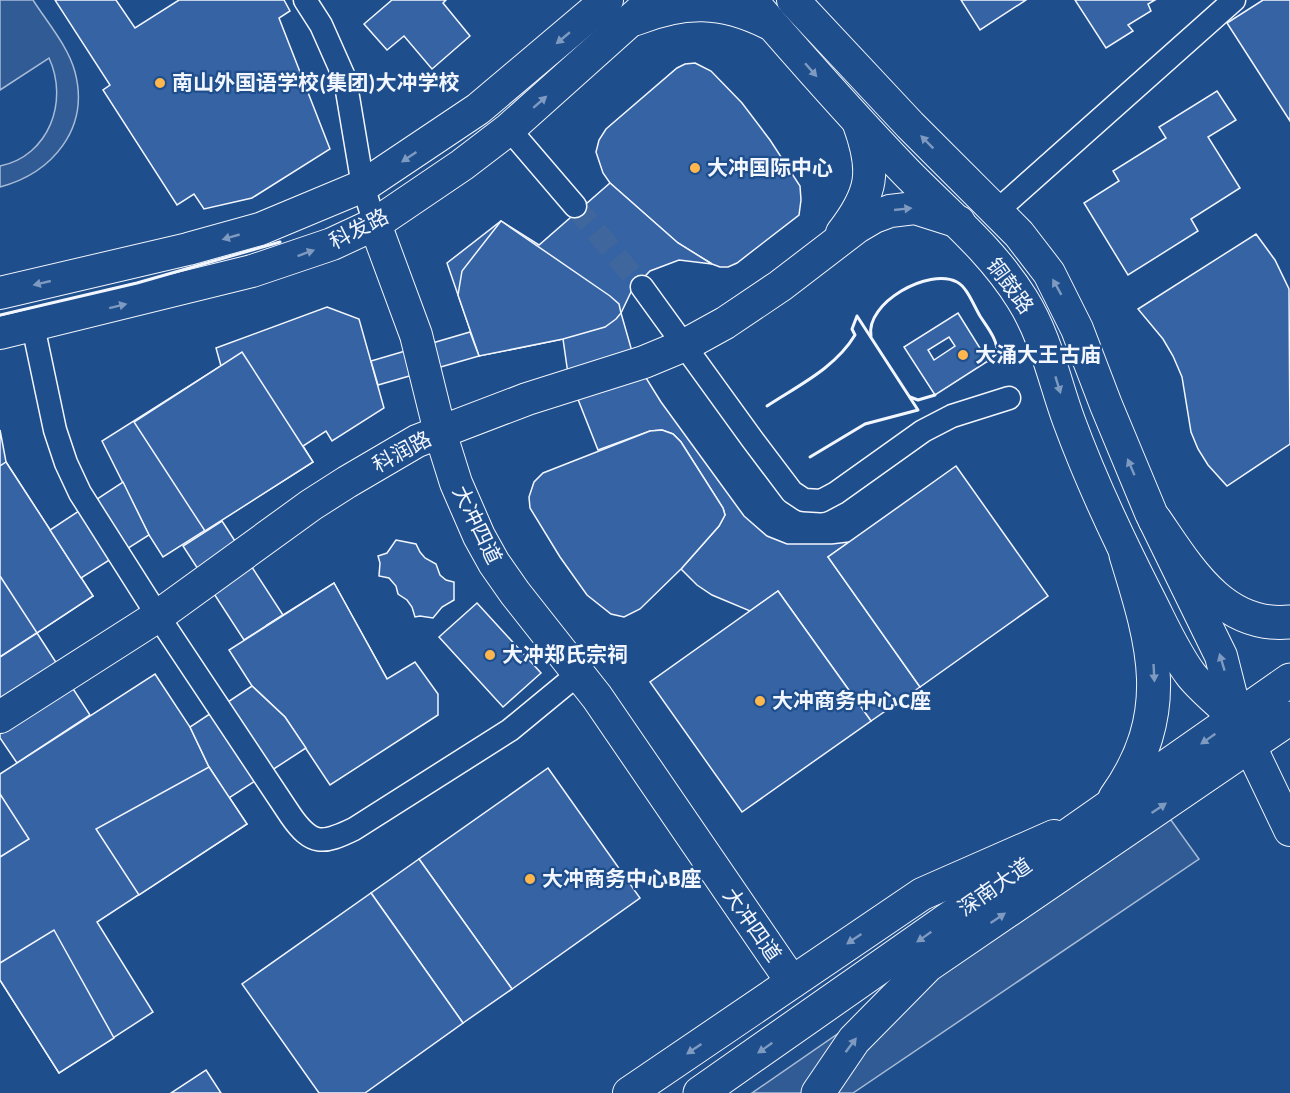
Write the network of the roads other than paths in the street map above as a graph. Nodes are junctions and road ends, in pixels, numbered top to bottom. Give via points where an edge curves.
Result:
1 (305, 0) edge
2 (607, 0) edge
3 (653, 0) edge
4 (751, 0) edge
5 (1234, 0) edge
6 (797, 3) edge
7 (630, 22) junction
8 (773, 26) junction
9 (859, 123) junction
10 (509, 129) junction
11 (363, 186) junction
12 (575, 206) tunnel mouth
13 (997, 211) junction
14 (959, 222) junction
15 (375, 224) junction
16 (834, 245) junction
17 (642, 287) tunnel mouth
18 (0, 293) edge
19 (33, 326) junction
20 (0, 333) edge
21 (685, 345) junction
22 (1009, 398) dead end
23 (441, 432) junction
24 (1155, 520) junction
25 (1126, 555) junction
26 (158, 616) junction
27 (1290, 622) edge
28 (578, 674) junction
29 (1290, 680) edge
30 (0, 717) edge
31 (1290, 718) edge
32 (1243, 732) junction
33 (1093, 819) junction
34 (1290, 830) edge
35 (792, 982) junction
36 (629, 1093) edge
37 (700, 1093) edge
38 (818, 1093) edge

1 - 11 street, 大冲四道 via 345,79
2 -> 11 street, 科发路 via 478,109
3 - 7 street, 科发路
4 - 8 street, 铜鼓路
5 - 13 street
13 -> 6 street, 铜鼓路 via 910,125
7 - 8 street via 664,7 706,1 734,6
10 -> 7 street, 科发路
8 -> 9 street, 铜鼓路
9 - 14 street, 铜鼓路
9 - 16 street via 870,165 868,185 862,204
10 - 12 street
10 - 15 street, 科发路
11 - 15 street, 大冲四道
11 -> 18 street, 科发路 via 260,229
24 -> 13 street, 铜鼓路 via 1059,289 1037,256
16 -> 14 street, 科润路 via 874,217 903,208
14 -> 25 street, 铜鼓路 via 999,266 1034,320 1086,465
19 -> 15 street, 科发路 via 252,271 332,244
15 - 23 street, 大冲四道 via 416,335
16 - 21 street, 科润路 via 780,286
17 - 21 street
19 - 20 street, 科发路
19 - 26 street via 66,463 80,493
21 - 22 street via 792,492 804,500 821,501 836,493 923,431 951,416
21 - 23 street, 科润路
23 - 26 street, 科润路 via 417,441 311,505
23 - 28 street, 大冲四道 via 456,483 494,563
24 - 27 main road via 1193,573 1226,606 1258,620
32 -> 24 street, 铜鼓路 via 1221,656
25 - 32 street, 铜鼓路 via 1174,649 1192,676
25 -> 33 main road via 1151,644 1153,705 1149,729 1129,779
26 - 28 street via 300,829 318,841 354,828 485,746 532,714
26 - 30 street, 科润路
28 - 35 street, 大冲四道
29 - 32 main road, 深南大道
31 - 32 main road, 深南大道
32 -> 33 main road, 深南大道
32 - 34 street
38 -> 32 main road, 深南大道 via 854,1040 928,965
33 -> 35 street via 922,894
33 -> 37 main road, 深南大道
35 -> 36 street

